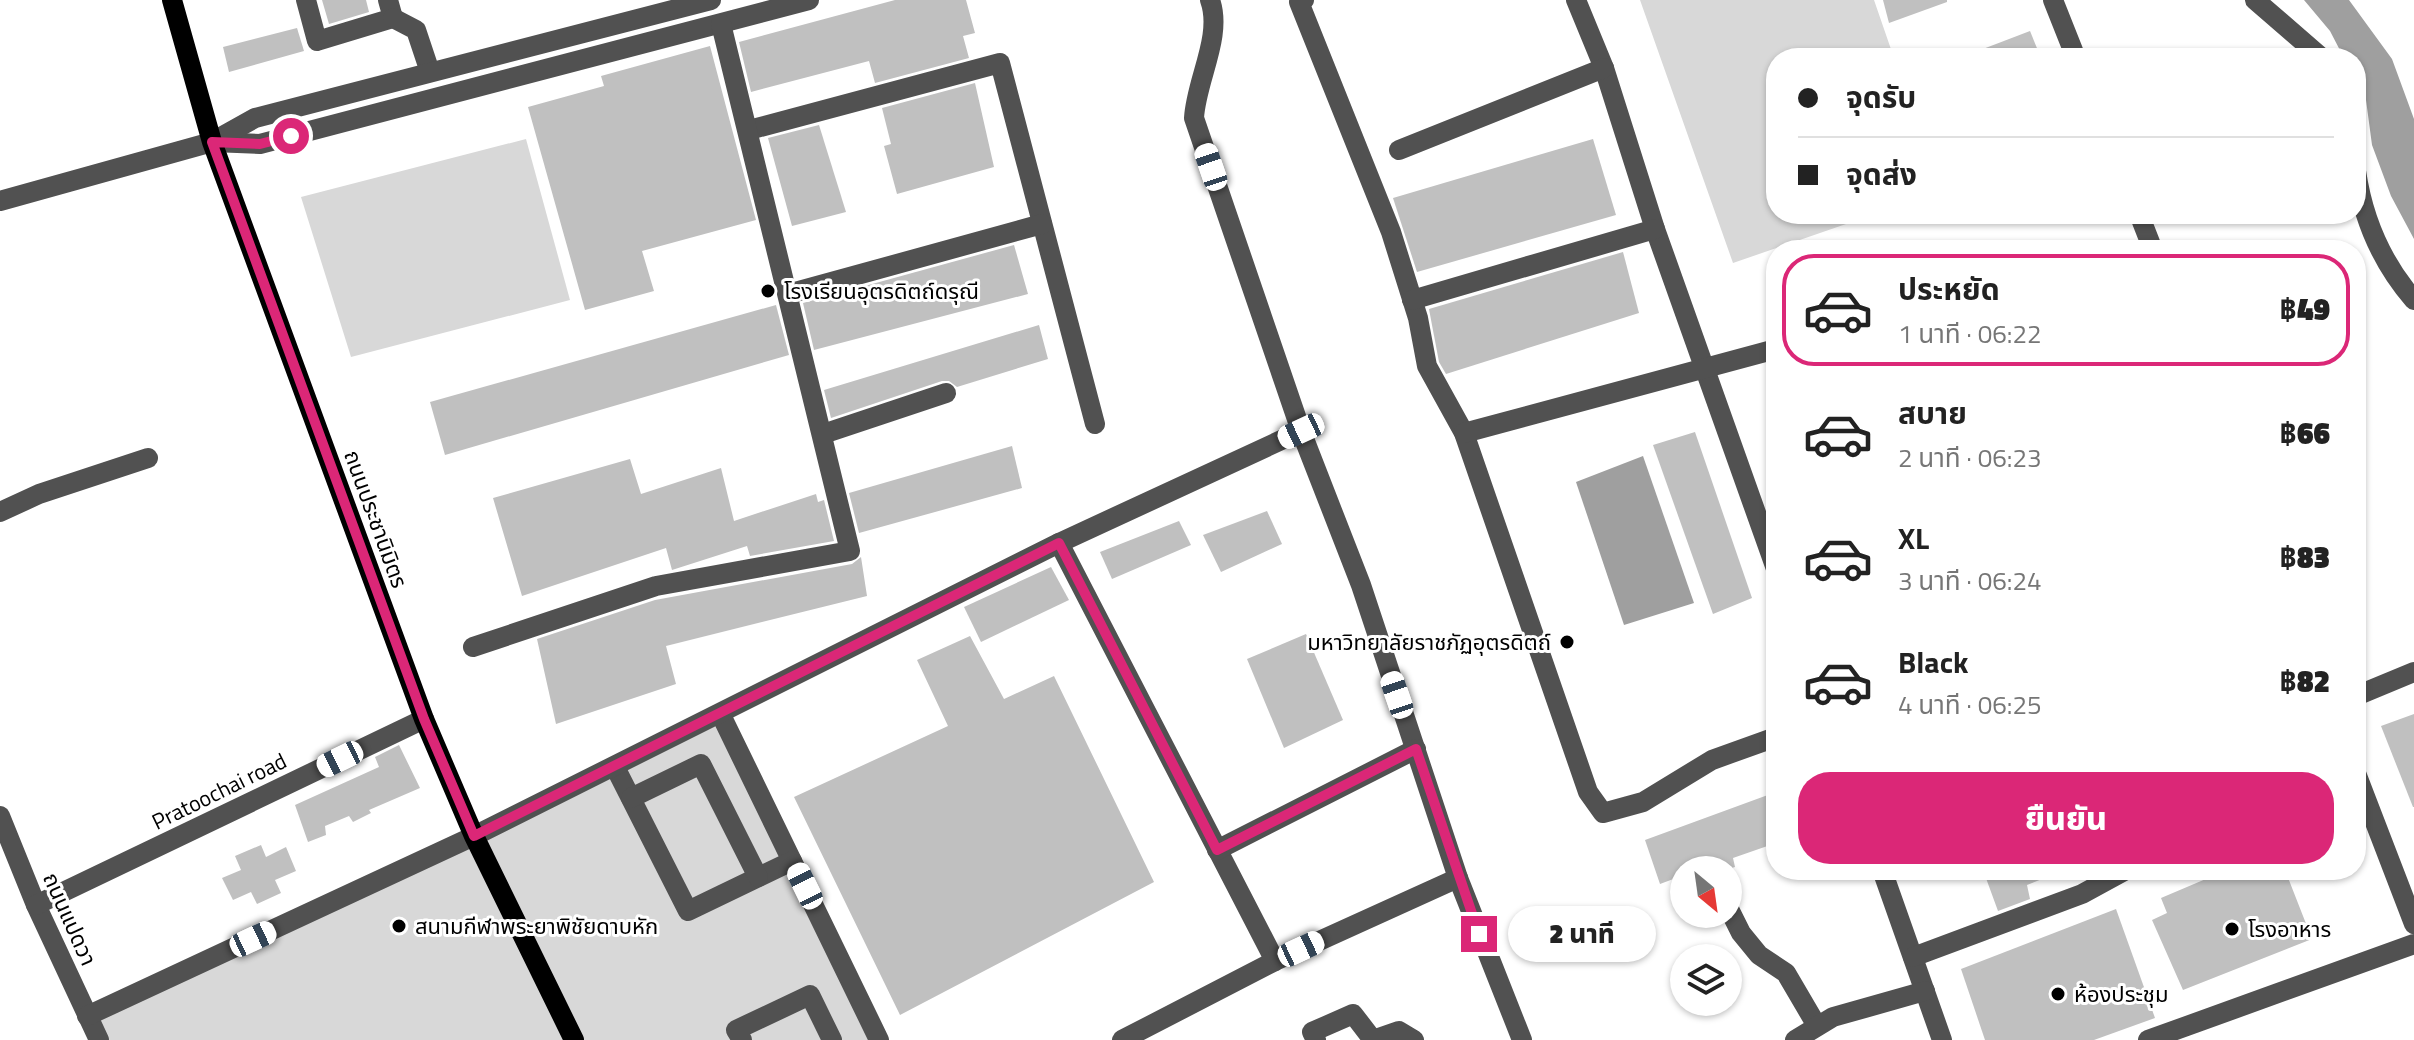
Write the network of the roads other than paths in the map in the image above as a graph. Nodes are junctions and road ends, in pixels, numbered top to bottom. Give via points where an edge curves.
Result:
1 (172, 0) edge
2 (306, 0) edge
3 (711, 0) edge
4 (809, 0) edge
5 (1210, 0) edge
6 (1304, 0) edge
7 (1576, 0) edge
8 (2053, 0) edge
9 (2255, 0) edge
10 (391, 9) edge
11 (721, 24) junction
12 (2072, 48) edge
13 (2310, 48) edge
14 (1604, 68) junction
15 (430, 72) junction
16 (749, 130) junction
17 (212, 142) junction
18 (1399, 150) dead end
19 (0, 201) edge
20 (2366, 216) edge
21 (1042, 224) junction
22 (1655, 229) junction
23 (788, 294) junction
24 (1412, 300) junction
25 (2414, 300) edge
26 (1766, 352) edge
27 (1705, 369) junction
28 (946, 393) dead end
29 (1095, 424) dead end
30 (1301, 431) junction
31 (1464, 433) junction
32 (823, 434) junction
33 (148, 458) dead end
34 (0, 512) edge
35 (1766, 541) edge
36 (1059, 543) junction
37 (473, 647) dead end
38 (2414, 672) edge
39 (2366, 692) edge
40 (721, 715) junction
41 (424, 719) junction
42 (1766, 741) edge
43 (1416, 749) junction
44 (615, 767) junction
45 (631, 798) junction
46 (2366, 805) edge
47 (0, 816) edge
48 (474, 836) junction
49 (1217, 850) junction
50 (792, 861) junction
51 (758, 877) junction
52 (1458, 878) junction
53 (1886, 880) edge
54 (2108, 880) edge
55 (36, 905) junction
56 (2414, 924) edge
57 (1738, 928) edge
58 (2414, 944) edge
59 (1913, 957) junction
60 (1275, 961) junction
61 (1925, 991) junction
62 (87, 1016) junction
63 (1817, 1026) junction
64 (99, 1040) edge
65 (574, 1040) edge
66 (742, 1040) edge
67 (832, 1040) edge
68 (879, 1040) edge
69 (1122, 1040) edge
70 (1316, 1040) edge
71 (1414, 1040) edge
72 (1522, 1040) edge
73 (1795, 1040) edge
74 (1942, 1040) edge
75 (2148, 1040) edge

1 - 17 main road, ถนนประชานิมิตร
2 - 10 street via 317,41
3 - 15 street
4 - 11 street
5 - 30 street via 1214,24 1195,93 1194,118
6 - 24 street via 1299,2 1391,232
7 - 14 street
8 - 12 street
9 - 13 street
10 - 15 street via 416,30
11 - 16 street
11 - 17 street via 260,144
14 - 18 street
14 - 22 street
15 - 17 street via 255,118
16 - 21 street via 1000,63
16 - 23 street
17 - 19 street
17 - 41 main road, ถนนประชานิมิตร
20 - 25 street via 2381,254
21 - 23 street
21 - 29 street
22 - 24 street
22 - 27 street
23 - 32 street
24 - 31 street via 1427,366
26 - 27 street
27 - 31 street
27 - 35 street
28 - 32 street
30 - 36 street
30 - 43 street via 1361,585
31 - 42 street via 1588,792 1603,813 1643,802 1712,760
32 - 37 street via 850,551 656,586
33 - 34 street
36 - 40 street
36 - 49 street
38 - 39 street
40 - 44 street
40 - 50 street
41 - 48 main road, ถนนประชานิมิตร
41 - 55 street, Pratoochai road
43 - 49 street
43 - 52 street
44 - 45 street
44 - 48 street
45 - 51 street via 688,911
45 - 51 street via 701,764
46 - 56 street
47 - 55 street, ถนนแปดวา
48 - 62 street
48 - 65 main road, ถนนประชานิมิตร
49 - 60 street
50 - 51 street
50 - 68 street
52 - 60 street
52 - 72 street
53 - 59 street
54 - 59 street
55 - 62 street, ถนนแปดวา
57 - 63 street via 1759,955 1786,973
58 - 75 street
59 - 61 street
60 - 69 street
61 - 63 street
61 - 74 street
62 - 64 street, ถนนแปดวา
63 - 73 street
66 - 67 street via 736,1030 810,995
70 - 71 street via 1312,1032 1353,1014 1373,1040 1399,1031

